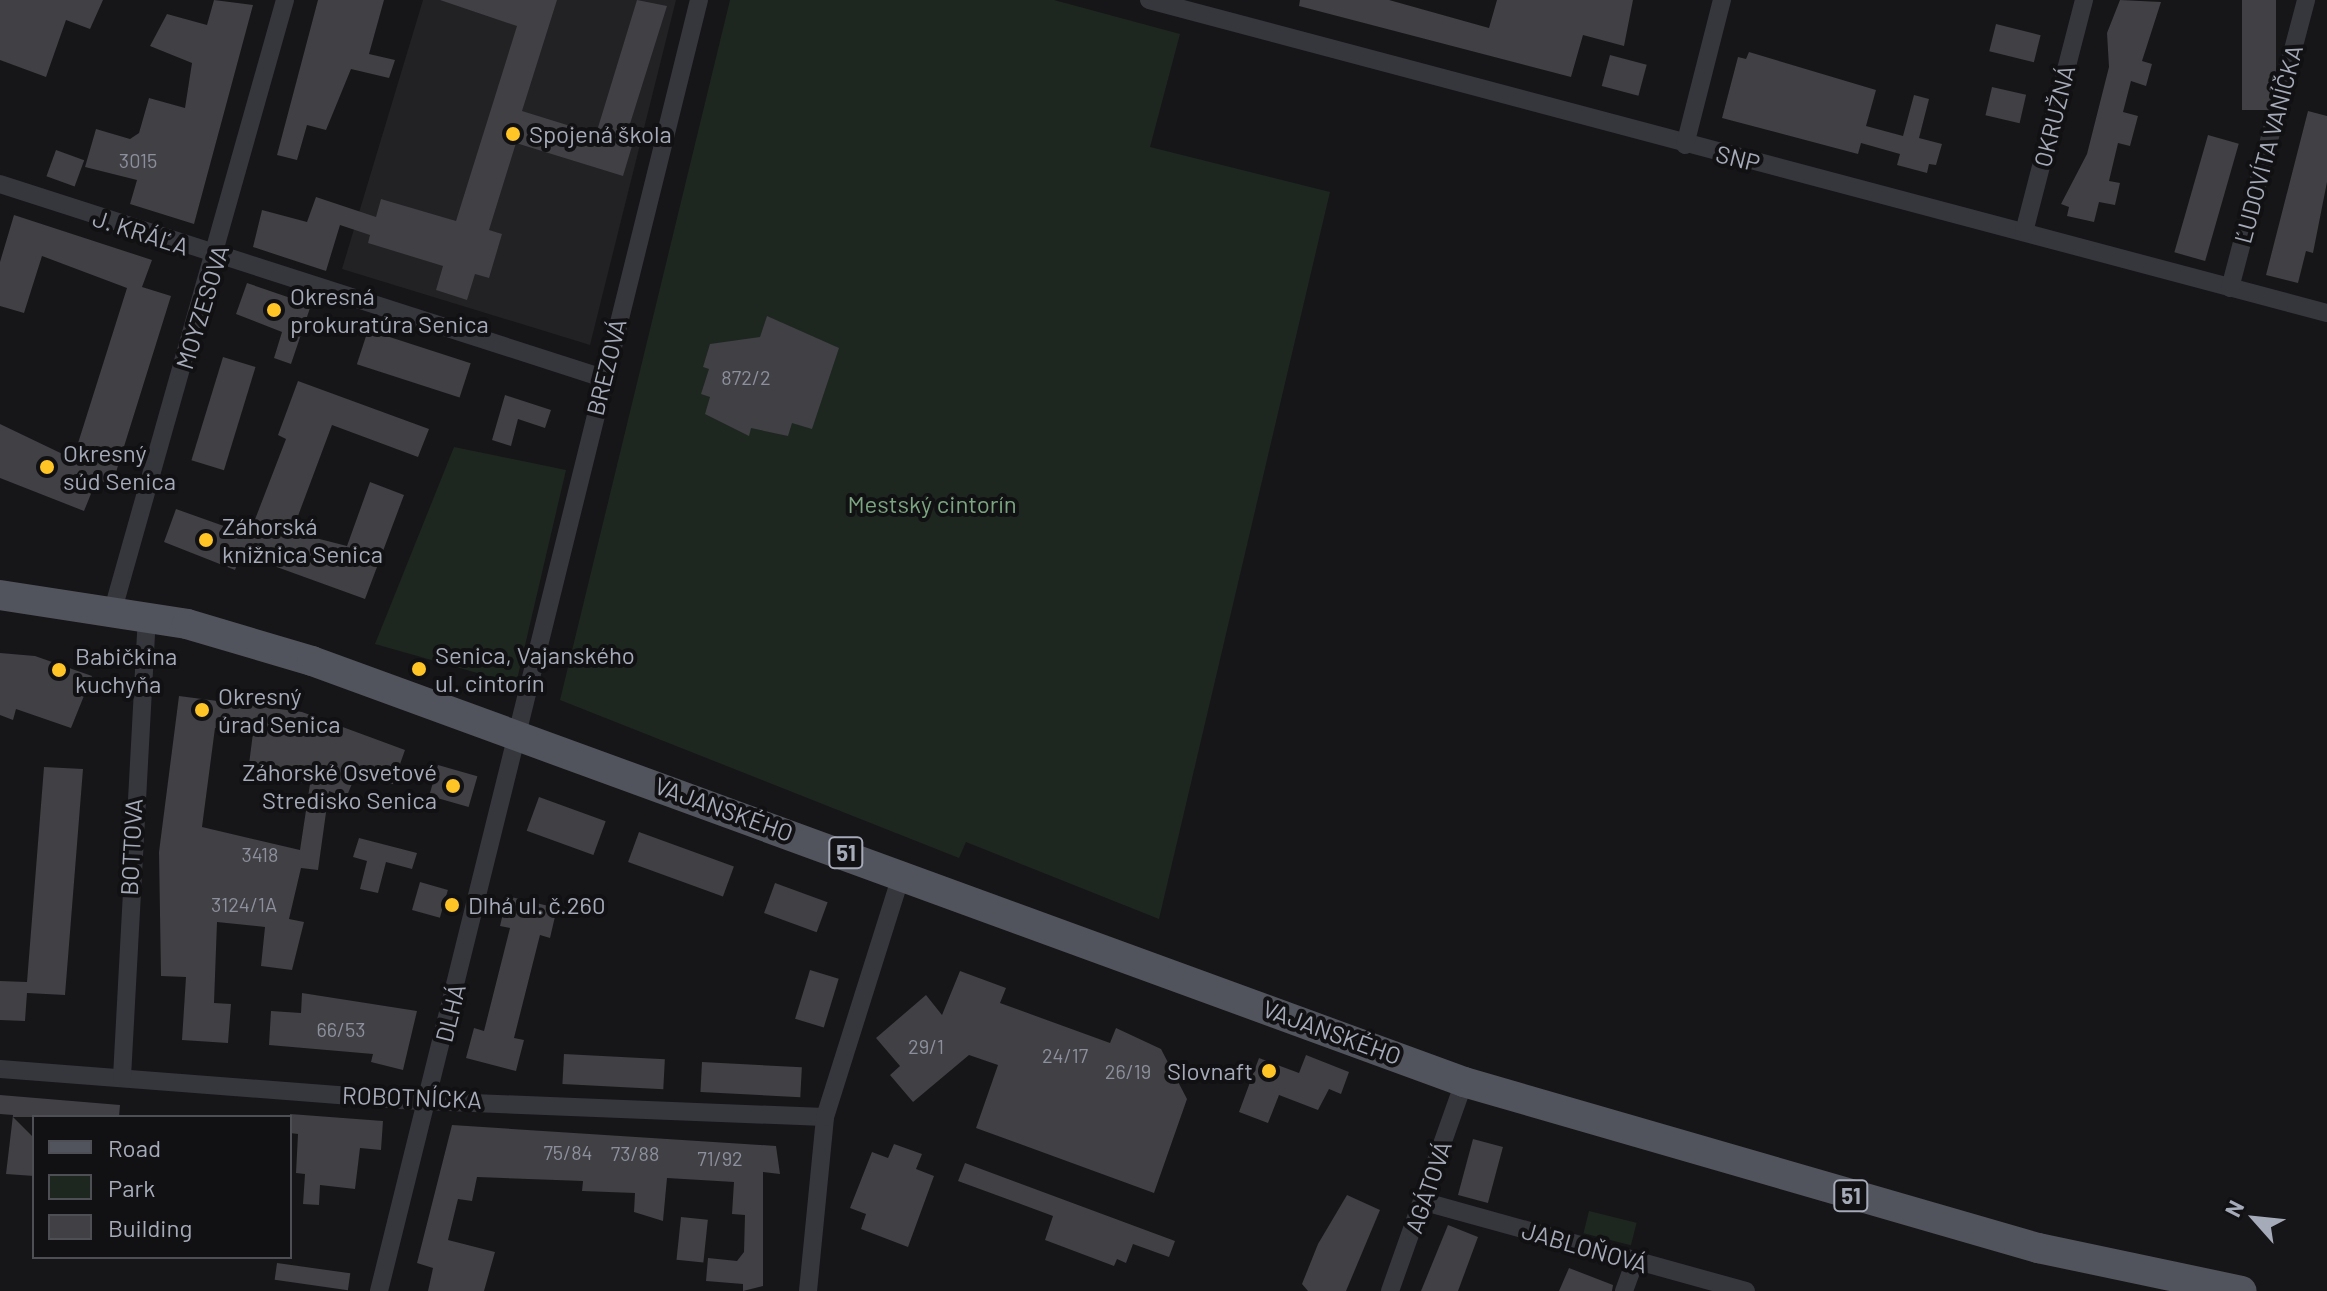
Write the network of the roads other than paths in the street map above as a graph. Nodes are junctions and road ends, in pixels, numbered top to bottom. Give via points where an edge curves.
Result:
1 (285, 0) edge
2 (699, 0) edge
3 (1149, 0) edge
4 (1722, 0) edge
5 (2084, 0) edge
6 (2306, 0) edge
7 (1201, 7) edge
8 (1685, 145) junction
9 (0, 184) edge
10 (2024, 232) junction
11 (218, 257) junction
12 (2230, 288) junction
13 (2327, 313) edge
14 (603, 378) junction
15 (0, 595) edge
16 (112, 613) junction
17 (147, 618) junction
18 (517, 734) junction
19 (902, 873) junction
20 (0, 1069) edge
21 (122, 1077) junction
22 (1464, 1082) junction
23 (430, 1096) junction
24 (825, 1117) junction
25 (1425, 1202) junction
26 (1635, 1261) junction
27 (379, 1291) edge
28 (808, 1291) edge
29 (1390, 1291) edge
30 (1624, 1291) edge
31 (1746, 1291) edge
32 (2242, 1291) edge

1 - 11 street, MOYZESOVA
2 - 14 street, BREZOVÁ
3 - 7 street, SNP
4 - 8 street
5 - 10 street, OKRUŽNÁ
6 - 12 street, ĽUDOVÍTA VANÍČKA
7 - 8 street, SNP
8 - 10 street, SNP
9 - 11 street, J. KRÁĽA
10 - 12 street, SNP
11 - 14 street, J. KRÁĽA
11 - 16 street, MOYZESOVA
12 - 13 street, SNP
14 - 18 street, BREZOVÁ
15 - 16 main road, 51
16 - 17 main road, VAJANSKÉHO / 51
17 - 18 main road, VAJANSKÉHO / 51 via 298,656
17 - 21 street, BOTTOVA
18 - 19 main road, VAJANSKÉHO / 51
18 - 23 street, DLHÁ
19 - 22 main road, VAJANSKÉHO / 51
19 - 24 street
20 - 21 street, ROBOTNÍCKA
21 - 23 street, ROBOTNÍCKA via 399,1100
22 - 25 street, AGÁTOVÁ
22 - 32 main road, 51 via 2038,1248
23 - 24 street, ROBOTNÍCKA
23 - 27 street, DLHÁ
24 - 28 street
25 - 26 street, JABLOŇOVÁ
25 - 29 street, AGÁTOVÁ
26 - 30 street
26 - 31 street, JABLOŇOVÁ

